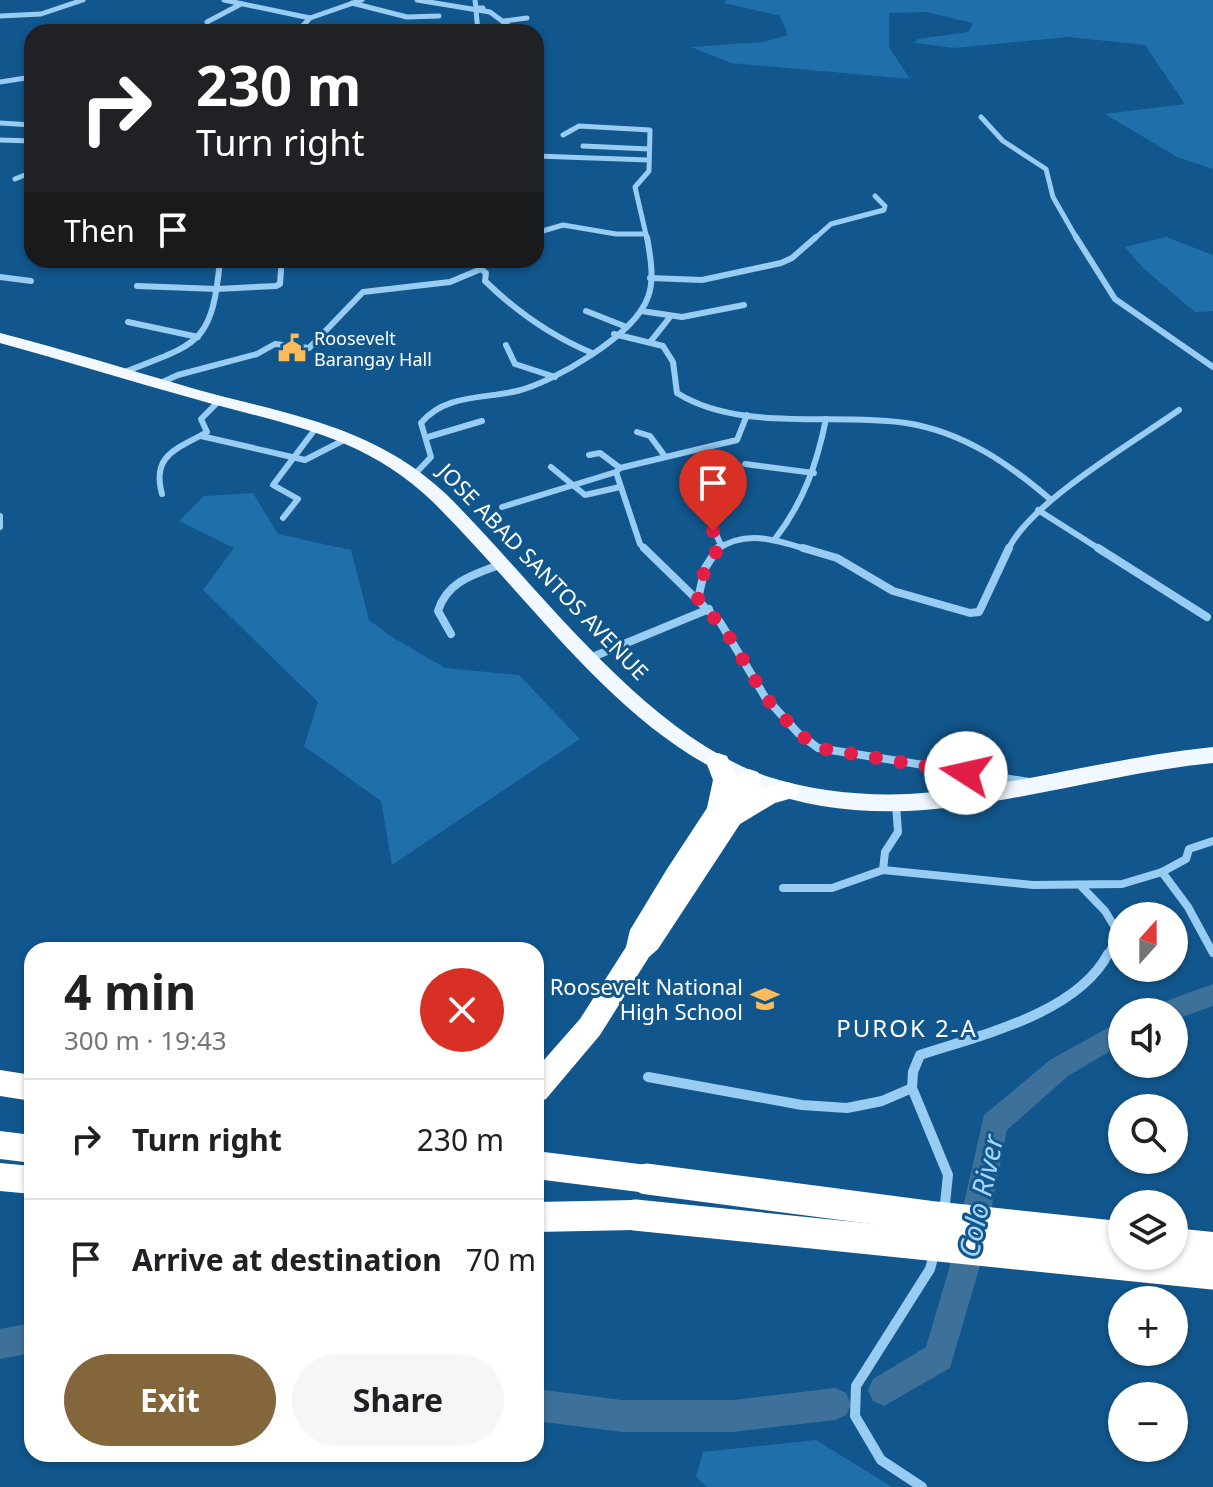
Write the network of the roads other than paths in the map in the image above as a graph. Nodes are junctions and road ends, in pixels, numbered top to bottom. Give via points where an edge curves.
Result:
1 (83, 0) edge
2 (224, 0) edge
3 (362, 0) edge
4 (417, 0) edge
5 (427, 0) edge
6 (475, 0) edge
7 (352, 3) junction
8 (241, 4) junction
9 (476, 9) junction
10 (0, 16) edge
11 (439, 16) dead end
12 (310, 18) junction
13 (527, 18) dead end
14 (499, 21) junction
15 (207, 22) dead end
16 (304, 24) edge
17 (477, 24) edge
18 (504, 24) edge
19 (24, 78) edge
20 (0, 82) edge
21 (981, 117) dead end
22 (0, 123) edge
23 (24, 124) edge
24 (563, 135) dead end
25 (0, 140) edge
26 (24, 141) edge
27 (583, 146) dead end
28 (649, 149) junction
29 (544, 156) edge
30 (648, 160) junction
31 (24, 175) edge
32 (15, 179) dead end
33 (875, 196) dead end
34 (544, 231) edge
35 (644, 234) junction
36 (219, 268) edge
37 (281, 270) dead end
38 (0, 277) edge
39 (650, 278) junction
40 (31, 281) dead end
41 (137, 286) dead end
42 (217, 289) junction
43 (744, 305) dead end
44 (586, 311) dead end
45 (641, 311) junction
46 (670, 317) junction
47 (128, 322) dead end
48 (624, 326) junction
49 (614, 334) junction
50 (198, 337) junction
51 (0, 338) edge
52 (651, 341) junction
53 (506, 345) dead end
54 (592, 353) junction
55 (1213, 367) edge
56 (121, 373) junction
57 (555, 377) junction
58 (158, 384) junction
59 (219, 401) junction
60 (1179, 410) dead end
61 (747, 415) junction
62 (826, 419) junction
63 (482, 421) dead end
64 (316, 428) junction
65 (637, 432) dead end
66 (201, 436) junction
67 (428, 437) junction
68 (348, 438) junction
69 (589, 455) dead end
70 (664, 455) junction
71 (292, 457) junction
72 (745, 464) dead end
73 (551, 467) dead end
74 (618, 470) junction
75 (814, 473) junction
76 (414, 475) junction
77 (572, 483) junction
78 (620, 487) junction
79 (708, 488) dead end
80 (162, 494) dead end
81 (1051, 500) junction
82 (502, 507) dead end
83 (1038, 510) junction
84 (0, 516) edge
85 (283, 518) dead end
86 (0, 527) edge
87 (775, 539) junction
88 (721, 545) junction
89 (503, 564) junction
90 (698, 599) junction
91 (709, 609) junction
92 (1207, 617) dead end
93 (451, 634) dead end
94 (590, 658) junction
95 (1213, 755) edge
96 (718, 762) junction
97 (749, 778) junction
98 (1038, 784) junction
99 (794, 787) junction
100 (943, 797) junction
101 (896, 804) junction
102 (720, 822) junction
103 (1213, 841) edge
104 (883, 870) junction
105 (1162, 872) junction
106 (1080, 885) junction
107 (783, 888) dead end
108 (1213, 953) edge
109 (648, 1077) dead end
110 (544, 1081) edge
111 (0, 1083) edge
112 (24, 1087) edge
113 (912, 1088) junction
114 (0, 1145) edge
115 (24, 1148) edge
116 (544, 1166) edge
117 (0, 1177) edge
118 (24, 1179) edge
119 (544, 1217) edge
120 (1108, 1235) edge
121 (1188, 1244) edge
122 (1213, 1247) edge
123 (1213, 1274) edge
124 (922, 1487) edge

1 - 10 street via 41,14
2 - 8 street
3 - 7 street
4 - 9 street
5 - 9 street
6 - 9 street
7 - 11 street via 407,17
7 - 12 street
8 - 12 street
8 - 15 street
9 - 14 street via 494,13
9 - 17 street
12 - 16 street
13 - 14 street
14 - 18 street
19 - 20 street
21 - 55 street via 1003,141 1046,169 1053,197 1115,299
22 - 23 street
24 - 28 street via 579,126 648,129
25 - 26 street
27 - 28 street
28 - 30 street
29 - 30 street
30 - 35 street via 648,174 635,187
31 - 32 street
33 - 39 street via 884,210 831,224 788,261 712,279
34 - 35 street via 563,225
35 - 39 street
36 - 42 street
37 - 42 street via 276,286
38 - 40 street
39 - 45 street
41 - 42 street
42 - 50 street via 212,320
43 - 46 street
44 - 48 street
45 - 46 street
45 - 48 street
46 - 52 street
47 - 50 street
48 - 49 street
49 - 52 street
49 - 54 street
50 - 56 street
51 - 56 highway, JOSE ABAD SANTOS AVENUE
52 - 61 street via 671,356 681,397
53 - 57 street via 515,364
54 - 57 street
54 - 58 street via 528,320 485,281 481,269 450,282 363,292 309,348 275,344
56 - 58 highway, JOSE ABAD SANTOS AVENUE
57 - 67 street via 437,407 421,423
58 - 59 highway, JOSE ABAD SANTOS AVENUE
59 - 64 highway, JOSE ABAD SANTOS AVENUE
59 - 66 street via 202,416 208,430
60 - 81 street
61 - 62 street
61 - 70 street via 737,440
62 - 75 street
62 - 81 street via 934,429 1008,463
63 - 67 street
64 - 68 highway, JOSE ABAD SANTOS AVENUE
64 - 71 street
65 - 70 street via 650,436
66 - 71 street
66 - 80 street via 161,460 157,473
67 - 76 street via 429,463
68 - 71 street via 305,460
68 - 76 highway, JOSE ABAD SANTOS AVENUE
69 - 74 street via 600,453
70 - 74 street
71 - 85 street via 272,487 298,499
72 - 75 street
73 - 77 street
74 - 77 street
74 - 78 street
75 - 87 street via 799,508
76 - 89 highway, JOSE ABAD SANTOS AVENUE
77 - 78 street via 585,495
77 - 82 street
78 - 90 street via 640,544
79 - 88 street via 708,517
81 - 83 street
83 - 87 street via 1015,534 979,612 970,613 893,591 837,558
83 - 92 street
84 - 86 street
87 - 88 street
88 - 90 street via 705,568
89 - 93 street via 456,583 445,595 438,611
89 - 94 highway, JOSE ABAD SANTOS AVENUE
90 - 91 street
91 - 94 street
91 - 98 street via 765,697 818,748
94 - 96 highway, JOSE ABAD SANTOS AVENUE via 667,729
95 - 98 highway, JOSE ABAD SANTOS AVENUE
96 - 97 highway, JOSE ABAD SANTOS AVENUE
96 - 99 highway, JOSE ABAD SANTOS AVENUE via 737,760
96 - 102 highway via 725,780
97 - 99 highway, JOSE ABAD SANTOS AVENUE
97 - 102 highway via 750,788
98 - 100 highway, JOSE ABAD SANTOS AVENUE
99 - 100 highway, JOSE ABAD SANTOS AVENUE
99 - 101 highway, JOSE ABAD SANTOS AVENUE via 854,803
99 - 102 highway
100 - 101 highway, JOSE ABAD SANTOS AVENUE
101 - 104 street via 898,832 885,852
102 - 110 highway via 590,1027
103 - 105 street via 1189,849 1186,859
104 - 106 street
104 - 107 street via 832,888
105 - 106 street via 1122,884
105 - 108 street
106 - 113 street via 1119,934 1104,963 1056,1004 1017,1023 920,1055
109 - 113 street via 847,1108
111 - 112 highway
113 - 124 street via 948,1175 947,1204 930,1269 856,1386 855,1416 881,1460
114 - 115 highway
116 - 120 highway, bridge
117 - 118 highway
119 - 123 highway, bridge via 635,1215
121 - 122 highway

